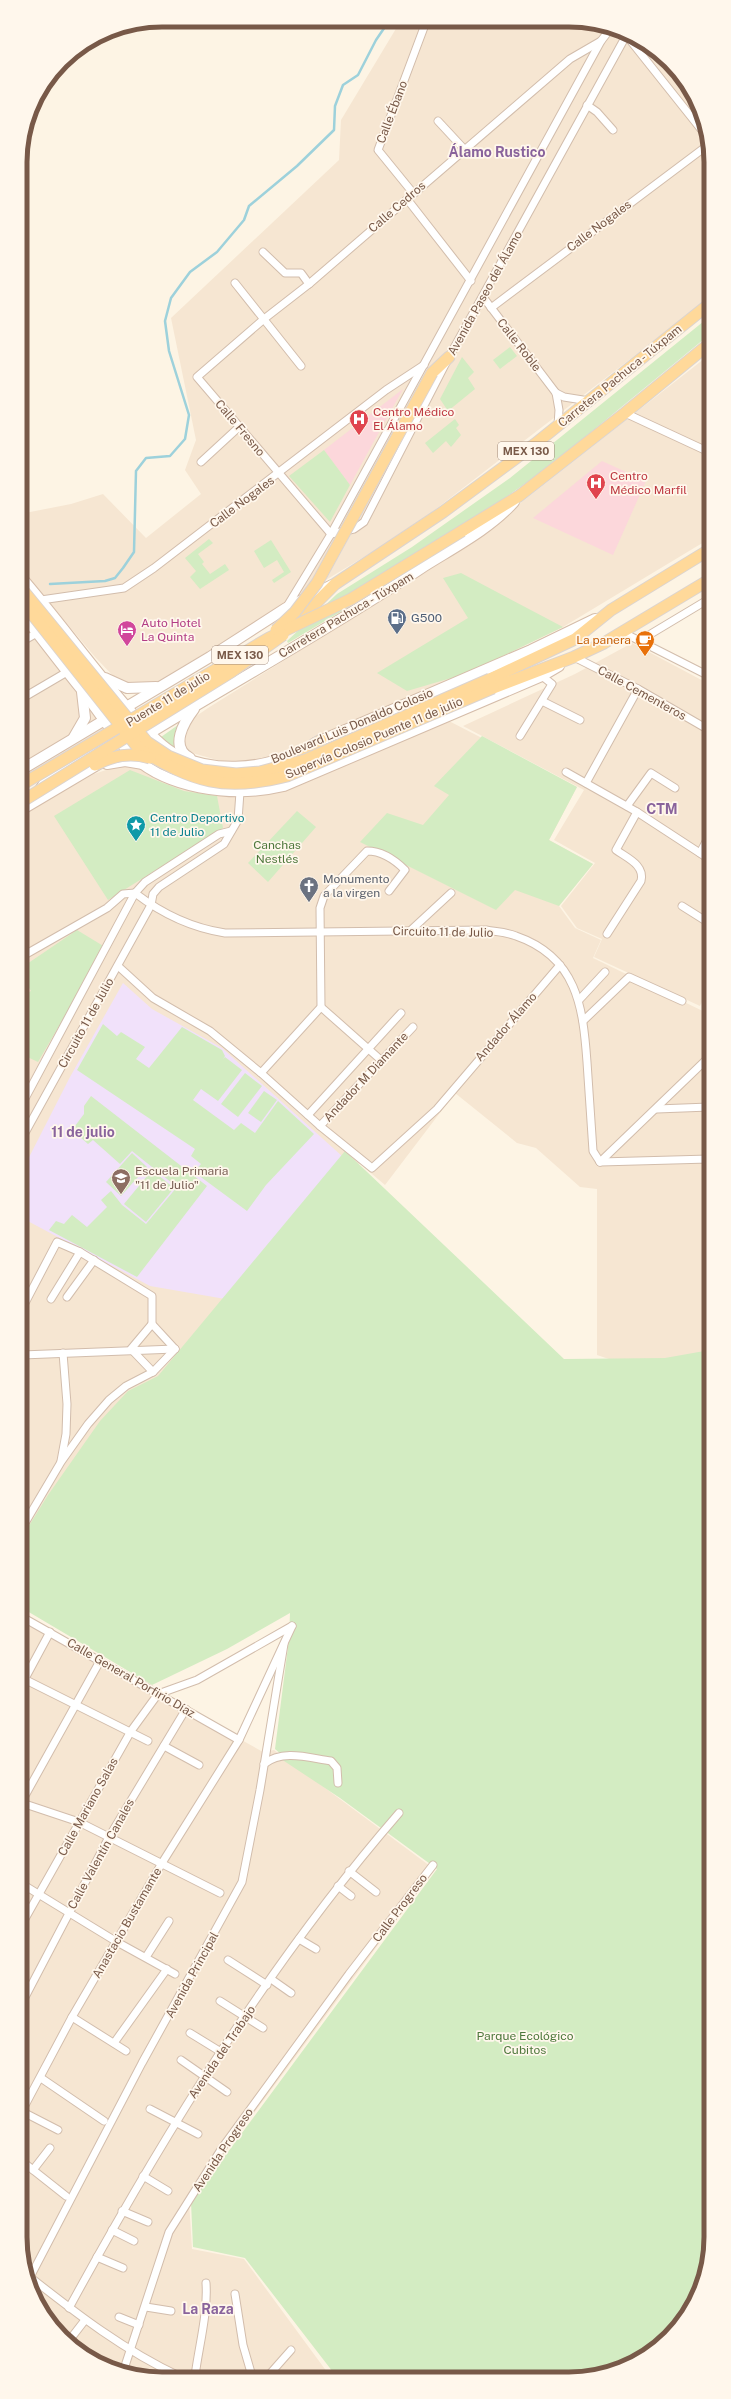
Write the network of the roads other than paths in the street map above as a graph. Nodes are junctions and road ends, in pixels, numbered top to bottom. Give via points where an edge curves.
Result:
1 (424, 27) edge
2 (607, 33) edge
3 (624, 39) edge
4 (601, 41) junction
5 (633, 43) edge
6 (587, 105) junction
7 (438, 121) dead end
8 (699, 126) edge
9 (613, 130) dead end
10 (464, 149) junction
11 (703, 149) edge
12 (413, 193) junction
13 (407, 199) junction
14 (263, 252) dead end
15 (471, 281) junction
16 (235, 283) dead end
17 (310, 284) junction
18 (483, 297) junction
19 (490, 308) junction
20 (704, 308) edge
21 (264, 319) junction
22 (704, 347) edge
23 (449, 357) junction
24 (301, 366) dead end
25 (429, 368) junction
26 (197, 377) joint
27 (556, 393) junction
28 (589, 401) junction
29 (625, 413) junction
30 (558, 425) junction
31 (239, 427) junction
32 (704, 450) edge
33 (201, 462) dead end
34 (279, 474) junction
35 (519, 496) junction
36 (462, 531) joint
37 (331, 534) junction
38 (704, 553) edge
39 (704, 583) edge
40 (27, 584) edge
41 (335, 584) junction
42 (27, 595) edge
43 (40, 600) junction
44 (704, 603) edge
45 (27, 608) edge
46 (286, 608) junction
47 (611, 610) junction
48 (27, 620) edge
49 (288, 631) joint
50 (66, 632) junction
51 (622, 632) junction
52 (37, 633) junction
53 (269, 638) junction
54 (27, 639) edge
55 (638, 641) junction
56 (48, 648) junction
57 (574, 658) junction
58 (190, 669) junction
59 (67, 672) junction
60 (98, 673) junction
61 (704, 674) edge
62 (542, 676) junction
63 (491, 683) junction
64 (160, 686) junction
65 (81, 688) junction
66 (638, 689) junction
67 (27, 695) edge
68 (542, 701) junction
69 (197, 704) junction
70 (126, 707) junction
71 (105, 720) junction
72 (580, 720) dead end
73 (140, 722) junction
74 (704, 727) edge
75 (150, 733) junction
76 (116, 735) junction
77 (520, 736) dead end
78 (72, 740) junction
79 (321, 740) junction
80 (124, 746) junction
81 (196, 761) junction
82 (27, 766) edge
83 (150, 767) junction
84 (85, 772) junction
85 (566, 772) dead end
86 (27, 781) edge
87 (586, 783) junction
88 (675, 788) dead end
89 (40, 792) junction
90 (240, 792) junction
91 (27, 802) edge
92 (27, 802) edge
93 (627, 806) junction
94 (638, 812) junction
95 (231, 831) junction
96 (704, 845) edge
97 (700, 853) junction
98 (704, 856) edge
99 (390, 891) dead end
100 (135, 893) junction
101 (451, 894) dead end
102 (151, 905) junction
103 (682, 906) dead end
104 (704, 920) edge
105 (410, 931) junction
106 (320, 933) junction
107 (607, 934) dead end
108 (27, 954) edge
109 (560, 965) junction
110 (118, 966) junction
111 (605, 972) dead end
112 (580, 1000) junction
113 (682, 1001) dead end
114 (321, 1007) junction
115 (401, 1013) dead end
116 (583, 1021) junction
117 (413, 1027) dead end
118 (369, 1049) junction
119 (382, 1061) junction
120 (704, 1063) edge
121 (261, 1073) junction
122 (27, 1095) edge
123 (704, 1107) edge
124 (656, 1109) junction
125 (308, 1116) junction
126 (320, 1126) junction
127 (27, 1129) edge
128 (704, 1159) edge
129 (600, 1162) junction
130 (80, 1252) junction
131 (94, 1260) junction
132 (67, 1297) dead end
133 (51, 1298) dead end
134 (27, 1300) edge
135 (152, 1324) junction
136 (175, 1349) junction
137 (131, 1350) junction
138 (64, 1353) junction
139 (27, 1355) edge
140 (153, 1372) junction
141 (61, 1462) junction
142 (27, 1520) edge
143 (27, 1620) edge
144 (50, 1632) junction
145 (284, 1644) junction
146 (100, 1661) junction
147 (27, 1673) edge
148 (27, 1682) edge
149 (158, 1694) junction
150 (76, 1706) junction
151 (186, 1709) junction
152 (131, 1731) junction
153 (239, 1740) junction
154 (148, 1741) dead end
155 (164, 1746) junction
156 (199, 1764) dead end
157 (264, 1764) junction
158 (338, 1783) dead end
159 (27, 1793) edge
160 (27, 1804) edge
161 (400, 1814) dead end
162 (79, 1822) junction
163 (109, 1837) junction
164 (162, 1863) junction
165 (433, 1864) dead end
166 (349, 1871) junction
167 (338, 1886) junction
168 (27, 1887) edge
169 (376, 1892) dead end
170 (220, 1893) dead end
171 (38, 1894) junction
172 (351, 1896) dead end
173 (68, 1913) junction
174 (27, 1915) edge
175 (169, 1921) dead end
176 (299, 1938) junction
177 (117, 1942) junction
178 (316, 1949) dead end
179 (367, 1951) joint
180 (146, 1957) junction
181 (228, 1960) dead end
182 (167, 1969) junction
183 (175, 1974) dead end
184 (271, 1979) junction
185 (267, 1985) junction
186 (27, 1993) edge
187 (291, 1993) dead end
188 (220, 2001) dead end
189 (245, 2016) junction
190 (72, 2017) junction
191 (263, 2028) dead end
192 (190, 2032) dead end
193 (114, 2043) junction
194 (126, 2051) dead end
195 (221, 2052) junction
196 (181, 2060) dead end
197 (204, 2077) junction
198 (41, 2078) junction
199 (227, 2092) dead end
200 (27, 2102) edge
201 (150, 2109) dead end
202 (27, 2114) edge
203 (104, 2121) dead end
204 (176, 2121) junction
205 (58, 2130) dead end
206 (198, 2134) dead end
207 (50, 2148) dead end
208 (27, 2165) edge
209 (33, 2170) junction
210 (143, 2176) junction
211 (168, 2191) dead end
212 (66, 2196) dead end
213 (122, 2211) junction
214 (148, 2222) dead end
215 (112, 2230) junction
216 (134, 2241) dead end
217 (97, 2257) junction
218 (123, 2268) dead end
219 (32, 2273) edge
220 (206, 2283) dead end
221 (36, 2284) edge
222 (235, 2294) dead end
223 (146, 2307) junction
224 (69, 2308) junction
225 (171, 2311) dead end
226 (119, 2317) dead end
227 (85, 2320) junction
228 (140, 2326) junction
229 (72, 2337) edge
230 (292, 2350) dead end
231 (132, 2351) junction
232 (126, 2367) edge
233 (170, 2372) edge
234 (195, 2372) edge
235 (251, 2372) edge
236 (272, 2372) edge

1 - 12 street, Calle Ébano via 378,150
2 - 4 street, Avenida Paseo del Álamo
3 - 6 street, Avenida Paseo del Álamo
4 - 10 street, Calle Cedros via 570,59
4 - 15 street, Avenida Paseo del Álamo
5 - 8 street
6 - 9 street
6 - 18 street, Avenida Paseo del Álamo
7 - 10 street
10 - 12 street, Calle Cedros
11 - 19 street, Calle Nogales
12 - 13 street, Calle Cedros
13 - 15 street
13 - 17 street, Calle Cedros
14 - 17 street via 285,273 301,273
15 - 25 street, Avenida Paseo del Álamo
16 - 21 street
17 - 21 street, Calle Cedros
18 - 19 street, Calle Roble
18 - 23 street, Avenida Paseo del Álamo
19 - 27 street, Calle Roble
20 - 28 main road, Carretera Pachuca - Túxpam / MEX 130
21 - 24 street
21 - 26 street, Calle Cedros
22 - 29 main road, Carretera Pachuca - Túxpam / MEX 130
23 - 25 main road
23 - 37 street, Avenida Paseo del Álamo via 364,522 354,529
25 - 34 street, Calle Nogales via 386,390
25 - 37 street, Avenida Paseo del Álamo
25 - 53 main road, bridge via 317,583 295,612
26 - 31 street, Calle Fresno
27 - 28 street via 564,397
27 - 30 street, Calle Roble
28 - 30 main road, Carretera Pachuca - Túxpam / MEX 130
29 - 32 street
29 - 35 main road, Carretera Pachuca - Túxpam / MEX 130
30 - 41 main road, Carretera Pachuca - Túxpam / MEX 130 via 443,512
31 - 33 street
31 - 34 street, Calle Fresno
34 - 37 street, Calle Fresno
34 - 43 street, Calle Nogales via 124,588
35 - 36 main road, Carretera Pachuca - Túxpam / MEX 130
35 - 69 street, Carretera Pachuca - Túxpam / MEX 130 via 507,510 484,527 405,579
36 - 53 main road, Puente 11 de julio / MEX 130, bridge via 352,599
37 - 46 street, Avenida Paseo del Álamo
38 - 47 main road, Boulevard Luis Donaldo Colosio
39 - 51 main road
40 - 43 street, Boulevard Luis Donaldo Colosio
41 - 46 street, Carretera Pachuca - Túxpam / MEX 130
41 - 49 main road, Carretera Pachuca - Túxpam / MEX 130
42 - 63 main road, Supervía Colosio Puente 11 de julio, bridge via 147,742 168,756 202,770 236,774 284,767
43 - 50 street, Boulevard Luis Donaldo Colosio
44 - 55 street
45 - 63 main road, Supervía Colosio Puente 11 de julio, bridge via 139,749 163,764 197,779 231,784 262,782 287,776
46 - 58 street, Carretera Pachuca - Túxpam / MEX 130
47 - 63 main road via 575,639
47 - 79 street, Boulevard Luis Donaldo Colosio via 531,650
48 - 52 street
49 - 89 main road, Puente 11 de julio / MEX 130, bridge via 242,665
50 - 56 street via 59,644
50 - 60 street, Boulevard Luis Donaldo Colosio
51 - 55 street
51 - 57 main road
52 - 54 street
52 - 56 street
53 - 86 main road, Puente 11 de julio / MEX 130, bridge
55 - 61 street
56 - 59 street
57 - 62 street
57 - 63 main road
57 - 66 street, Calle Cementeros
58 - 64 street, Carretera Pachuca - Túxpam / MEX 130
58 - 73 street via 173,700
59 - 65 street
59 - 67 street
60 - 64 street via 111,682 127,688
60 - 70 street, Boulevard Luis Donaldo Colosio
62 - 68 street via 552,684
62 - 90 street via 284,786 264,791
64 - 70 street, Carretera Pachuca - Túxpam / MEX 130
65 - 71 street
65 - 78 street via 85,718
66 - 74 street, Calle Cementeros
66 - 87 street
68 - 72 street
68 - 77 street
69 - 75 street, Carretera Pachuca - Túxpam / MEX 130
69 - 81 street via 187,718 179,738 180,747 186,756
70 - 71 street, Carretera Pachuca - Túxpam / MEX 130
70 - 73 street, Boulevard Luis Donaldo Colosio
70 - 76 street via 127,720
70 - 80 street via 131,724
71 - 76 street
71 - 78 street, Carretera Pachuca - Túxpam / MEX 130
73 - 75 street, Boulevard Luis Donaldo Colosio
73 - 80 street via 128,734
75 - 80 street, Carretera Pachuca - Túxpam / MEX 130
75 - 81 street, Boulevard Luis Donaldo Colosio via 178,756
76 - 80 street
76 - 89 street via 51,774
78 - 82 street, Carretera Pachuca - Túxpam / MEX 130
79 - 81 street, Boulevard Luis Donaldo Colosio via 294,754 266,764 214,766
79 - 89 main road, bridge via 284,764 244,778 213,782 177,772 149,758 123,754 106,759
80 - 83 street
80 - 84 street, Carretera Pachuca - Túxpam / MEX 130
80 - 89 street
83 - 84 street via 125,761
83 - 90 street via 182,783
84 - 92 street, Carretera Pachuca - Túxpam / MEX 130
85 - 87 street
87 - 93 street
88 - 93 street via 651,773
89 - 91 main road, Puente 11 de julio / MEX 130, bridge
90 - 95 street via 238,820
93 - 94 street
94 - 97 street
94 - 107 street via 616,850 638,864 641,881
95 - 100 street via 219,834 145,882
95 - 102 street via 224,844 159,887 153,894
96 - 97 street
97 - 98 street
99 - 106 street via 405,870 398,862 378,851 366,851 324,896 320,908
100 - 102 street, Circuito 11 de Julio
100 - 108 street via 123,894 107,908
100 - 122 street, Circuito 11 de Julio
101 - 105 street
102 - 106 street, Circuito 11 de Julio via 204,930 257,934
102 - 110 street, Circuito 11 de Julio
103 - 104 street
105 - 106 street, Circuito 11 de Julio
105 - 109 street, Circuito 11 de Julio via 486,930 515,935 536,945
106 - 114 street
109 - 112 street, Circuito 11 de Julio
109 - 126 street, Andador Álamo via 437,1109 372,1168
110 - 121 street via 145,993 210,1031
110 - 127 street, Circuito 11 de Julio
111 - 112 street
112 - 116 street, Circuito 11 de Julio
113 - 116 street via 629,977
114 - 118 street
114 - 121 street
115 - 118 street
116 - 129 street, Circuito 11 de Julio via 593,1151
117 - 119 street, Andador M Diamante
118 - 119 street
118 - 125 street
119 - 126 street, Andador M Diamante
120 - 124 street
121 - 125 street
123 - 124 street
124 - 129 street
125 - 126 street
128 - 129 street
130 - 131 street
130 - 133 street
130 - 134 street via 57,1242
131 - 132 street
131 - 135 street via 152,1296
135 - 136 street
135 - 137 street
136 - 137 street
136 - 140 street
137 - 138 street
137 - 140 street
138 - 139 street
138 - 141 street via 67,1404 66,1434
140 - 141 street via 126,1386 109,1400
141 - 142 street
143 - 144 street, Calle General Porfirio Díaz
144 - 146 street, Calle General Porfirio Díaz
144 - 147 street
145 - 149 street via 292,1626 197,1680
145 - 153 street, Anastacio Bustamante
145 - 157 street, Avenida Principal
146 - 149 street, Calle General Porfirio Díaz
146 - 150 street
148 - 150 street
149 - 151 street, Calle General Porfirio Díaz
149 - 152 street, Calle Mariano Salas
150 - 152 street
150 - 159 street
151 - 153 street, Calle General Porfirio Díaz
151 - 155 street, Calle Valentín Canales
152 - 154 street
152 - 162 street, Calle Mariano Salas
153 - 164 street, Anastacio Bustamante
155 - 156 street
155 - 163 street, Calle Valentín Canales
157 - 158 street via 271,1758 286,1755 331,1762 337,1768
157 - 219 street, Avenida Principal via 242,1882 142,2063
160 - 162 street
161 - 166 street, Avenida del Trabajo
162 - 163 street
162 - 171 street, Calle Mariano Salas
163 - 164 street
163 - 173 street, Calle Valentín Canales
164 - 170 street
164 - 177 street, Anastacio Bustamante
165 - 179 street, Calle Progreso
166 - 167 street, Avenida del Trabajo
166 - 169 street
167 - 172 street
167 - 176 street, Avenida del Trabajo
168 - 171 street
171 - 173 street
171 - 174 street, Calle Mariano Salas
173 - 177 street
173 - 186 street, Calle Valentín Canales
175 - 180 street
176 - 178 street
176 - 184 street, Avenida del Trabajo
177 - 180 street
177 - 190 street, Anastacio Bustamante
179 - 223 street, Avenida Progreso via 222,2148 169,2232 159,2255
180 - 182 street
181 - 185 street
182 - 183 street
182 - 193 street
184 - 185 street, Avenida del Trabajo
184 - 187 street
185 - 189 street, Avenida del Trabajo
188 - 189 street
189 - 191 street
189 - 195 street, Avenida del Trabajo
190 - 193 street
190 - 198 street, Anastacio Bustamante
192 - 195 street
193 - 194 street
195 - 197 street, Avenida del Trabajo
196 - 197 street
197 - 199 street
197 - 204 street, Avenida del Trabajo
198 - 200 street, Anastacio Bustamante
198 - 203 street
201 - 204 street
202 - 205 street
204 - 206 street
204 - 210 street, Avenida del Trabajo
207 - 209 street
208 - 209 street
209 - 212 street
210 - 211 street
210 - 213 street, Avenida del Trabajo
213 - 214 street
213 - 215 street, Avenida del Trabajo
215 - 216 street
215 - 217 street, Avenida del Trabajo
217 - 218 street
217 - 224 street, Avenida del Trabajo
220 - 234 street via 206,2308
221 - 224 street
222 - 235 street via 243,2345
223 - 225 street
223 - 228 street, Avenida Progreso
224 - 227 street
226 - 228 street
227 - 229 street
227 - 231 street
228 - 231 street, Avenida Progreso
230 - 236 street
231 - 232 street, Avenida Progreso
231 - 233 street

